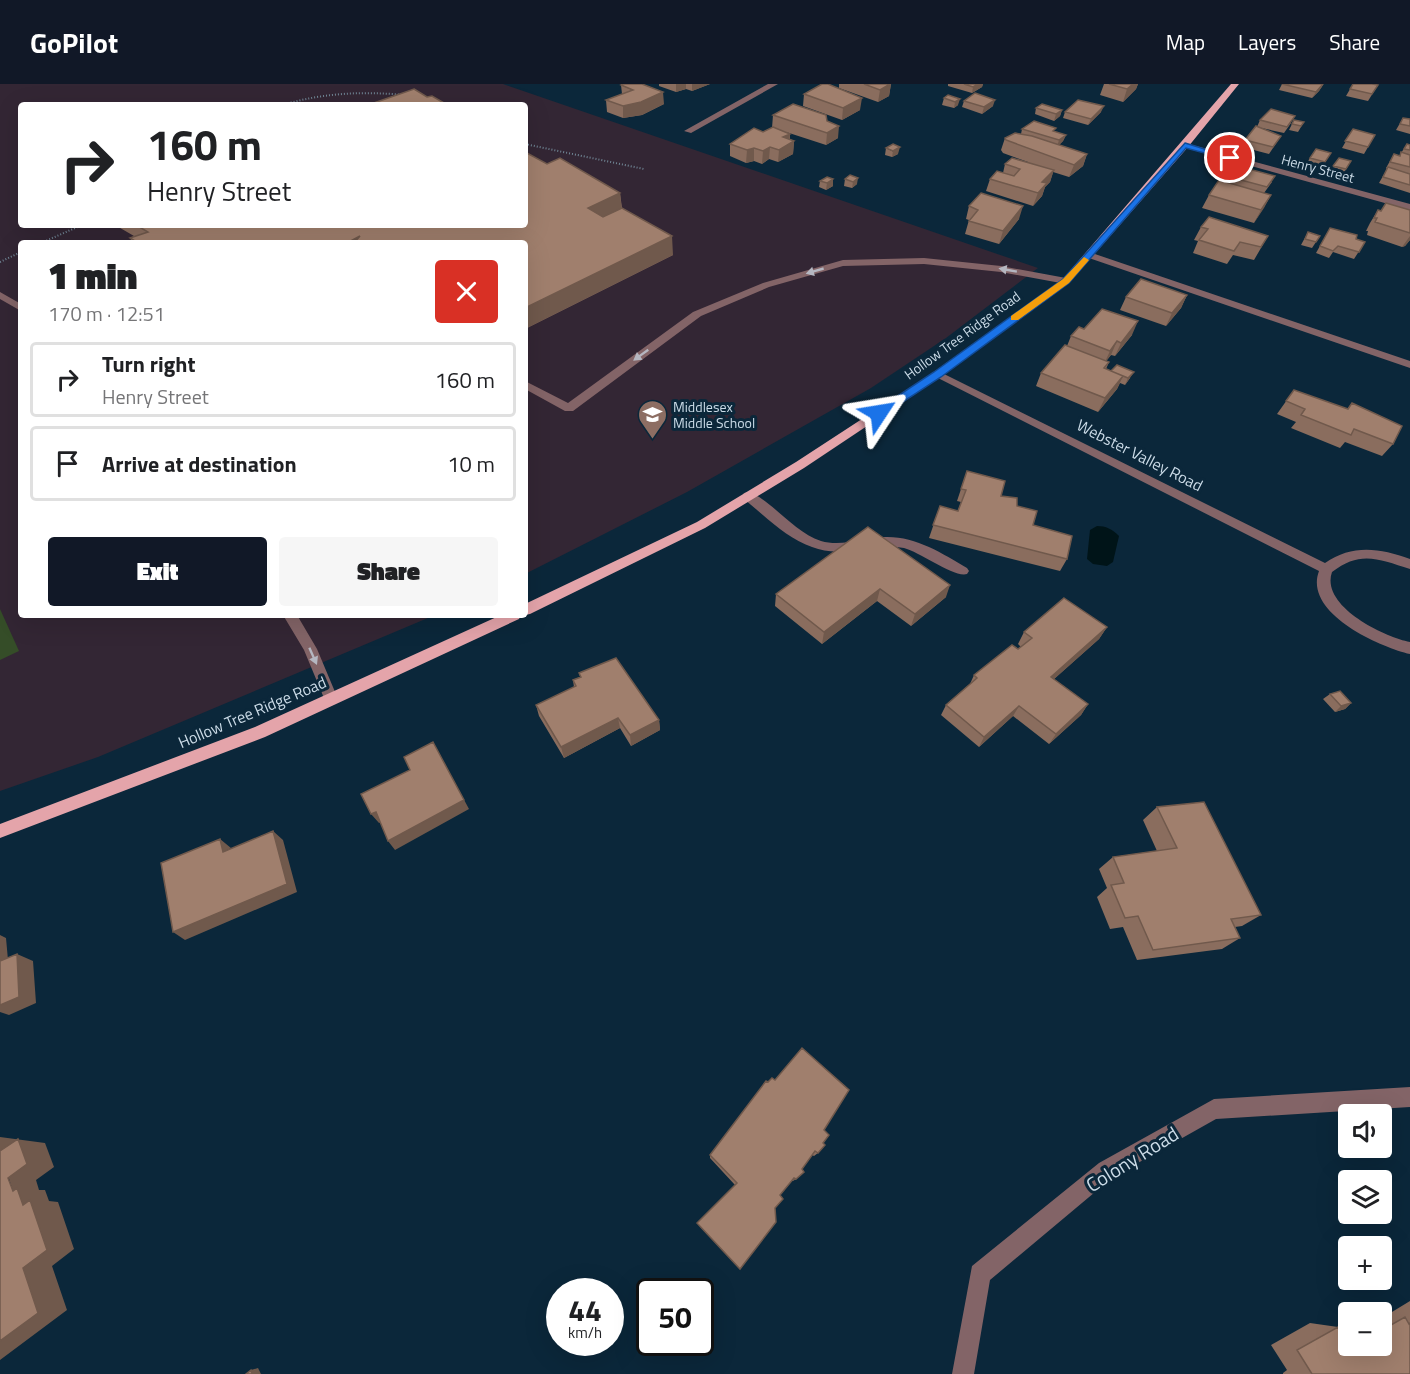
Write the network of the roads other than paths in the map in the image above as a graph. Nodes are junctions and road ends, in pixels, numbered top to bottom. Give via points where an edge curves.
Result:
1 (774, 84) edge
2 (1235, 84) edge
3 (688, 131) dead end
4 (1185, 145) junction
5 (1410, 207) edge
6 (1089, 255) junction
7 (1066, 281) junction
8 (0, 295) edge
9 (18, 307) edge
10 (1410, 365) edge
11 (938, 374) junction
12 (528, 386) edge
13 (748, 496) junction
14 (1410, 564) edge
15 (1326, 569) junction
16 (962, 571) dead end
17 (528, 609) edge
18 (292, 618) edge
19 (507, 618) edge
20 (1410, 648) edge
21 (331, 699) junction
22 (0, 831) edge
23 (1410, 1097) edge
24 (963, 1374) edge

1 - 3 street
2 - 4 main road, Hollow Tree Ridge Road
4 - 5 street, Henry Street
4 - 6 main road, Hollow Tree Ridge Road
6 - 7 main road, Hollow Tree Ridge Road
6 - 10 street
7 - 11 main road, Hollow Tree Ridge Road
7 -> 12 street via 924,261 843,263 766,285 697,314 569,408
8 - 9 street
11 - 13 main road, Hollow Tree Ridge Road
11 - 15 street, Webster Valley Road
13 - 16 street via 817,544 835,547 902,543
13 - 17 main road, Hollow Tree Ridge Road via 701,525
14 - 15 street via 1380,555 1359,554 1344,557
15 - 20 street via 1322,581 1330,599 1346,618 1385,641
18 -> 21 street
19 - 21 main road, Hollow Tree Ridge Road
21 - 22 main road, Hollow Tree Ridge Road via 260,732
23 - 24 street, Colony Road via 1214,1109 1106,1170 980,1274

